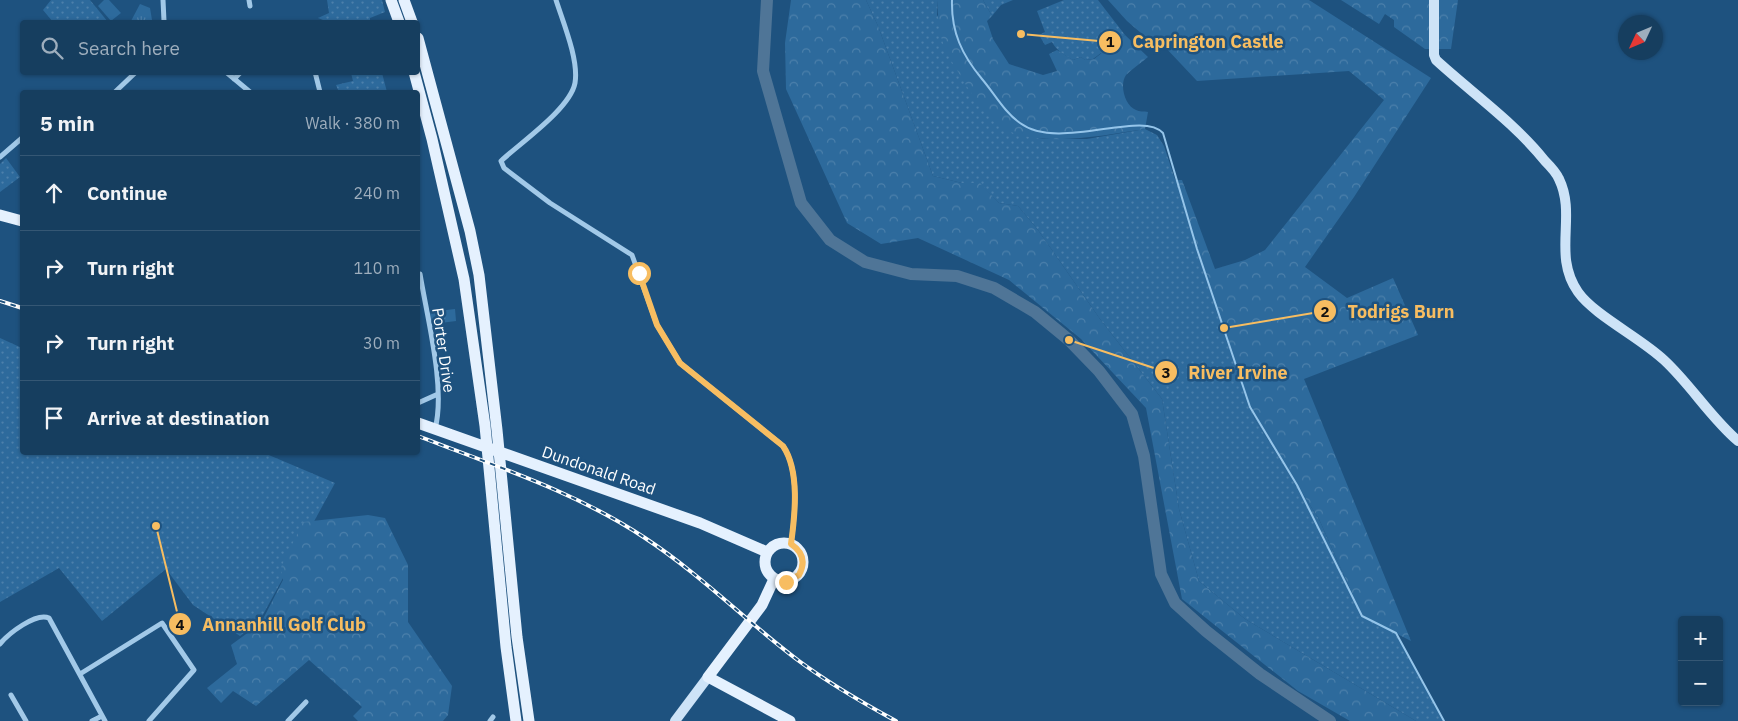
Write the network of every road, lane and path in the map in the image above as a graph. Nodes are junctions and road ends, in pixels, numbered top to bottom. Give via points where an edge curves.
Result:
1 (163, 0) edge
2 (249, 0) edge
3 (391, 0) edge
4 (404, 0) edge
5 (556, 0) edge
6 (1434, 0) edge
7 (250, 6) dead end
8 (163, 20) edge
9 (398, 20) edge
10 (411, 20) edge
11 (420, 45) edge
12 (133, 75) edge
13 (229, 75) edge
14 (238, 75) edge
15 (316, 75) edge
16 (415, 75) edge
17 (234, 79) junction
18 (117, 90) edge
19 (248, 90) edge
20 (320, 90) edge
21 (419, 90) edge
22 (420, 94) edge
23 (20, 140) edge
24 (0, 158) edge
25 (0, 215) edge
26 (20, 220) edge
27 (420, 274) dead end
28 (420, 292) edge
29 (438, 394) junction
30 (420, 402) edge
31 (420, 424) edge
32 (435, 429) junction
33 (1738, 441) edge
34 (497, 489) junction
35 (791, 544) junction
36 (767, 552) junction
37 (774, 579) junction
38 (0, 644) edge
39 (80, 674) junction
40 (708, 677) junction
41 (11, 695) dead end
42 (306, 702) dead end
43 (103, 718) edge
44 (150, 719) edge
45 (26, 721) edge
46 (92, 721) edge
47 (288, 721) edge
48 (516, 721) edge
49 (529, 721) edge
50 (675, 721) edge
51 (790, 721) edge

1 - 8 street
2 - 7 street
3 - 9 main road
4 - 10 main road
5 - 35 street via 575,63 575,83 569,98 500,160 504,168 550,203 632,255 657,325 680,363 783,446 790,457 796,507
6 - 33 street via 1436,60 1536,149 1559,178 1566,204 1566,269 1578,292 1590,305 1666,361
11 - 34 main road via 470,231 478,275 498,430
12 - 18 street
13 - 17 street
14 - 17 street
15 - 20 street
16 - 21 main road
17 - 19 street
22 - 34 main road via 464,279
23 - 24 street
25 - 26 main road
27 - 28 street, Porter Drive
28 - 29 street, Porter Drive
29 - 30 street
29 - 32 street, Porter Drive
31 - 32 main road, Dundonald Road
32 - 36 main road, Dundonald Road via 700,523
34 - 48 main road via 506,647
34 - 49 main road
35 - 36 main road via 778,544
35 - 37 main road via 802,554 802,568 794,579 786,582
36 - 37 main road via 765,568
37 - 40 main road via 762,605
38 - 39 street via 39,616 45,616 51,620
39 - 43 street
39 - 44 street via 162,623 194,670
40 - 50 street
40 - 51 main road
41 - 45 street
42 - 47 street
43 - 46 street

